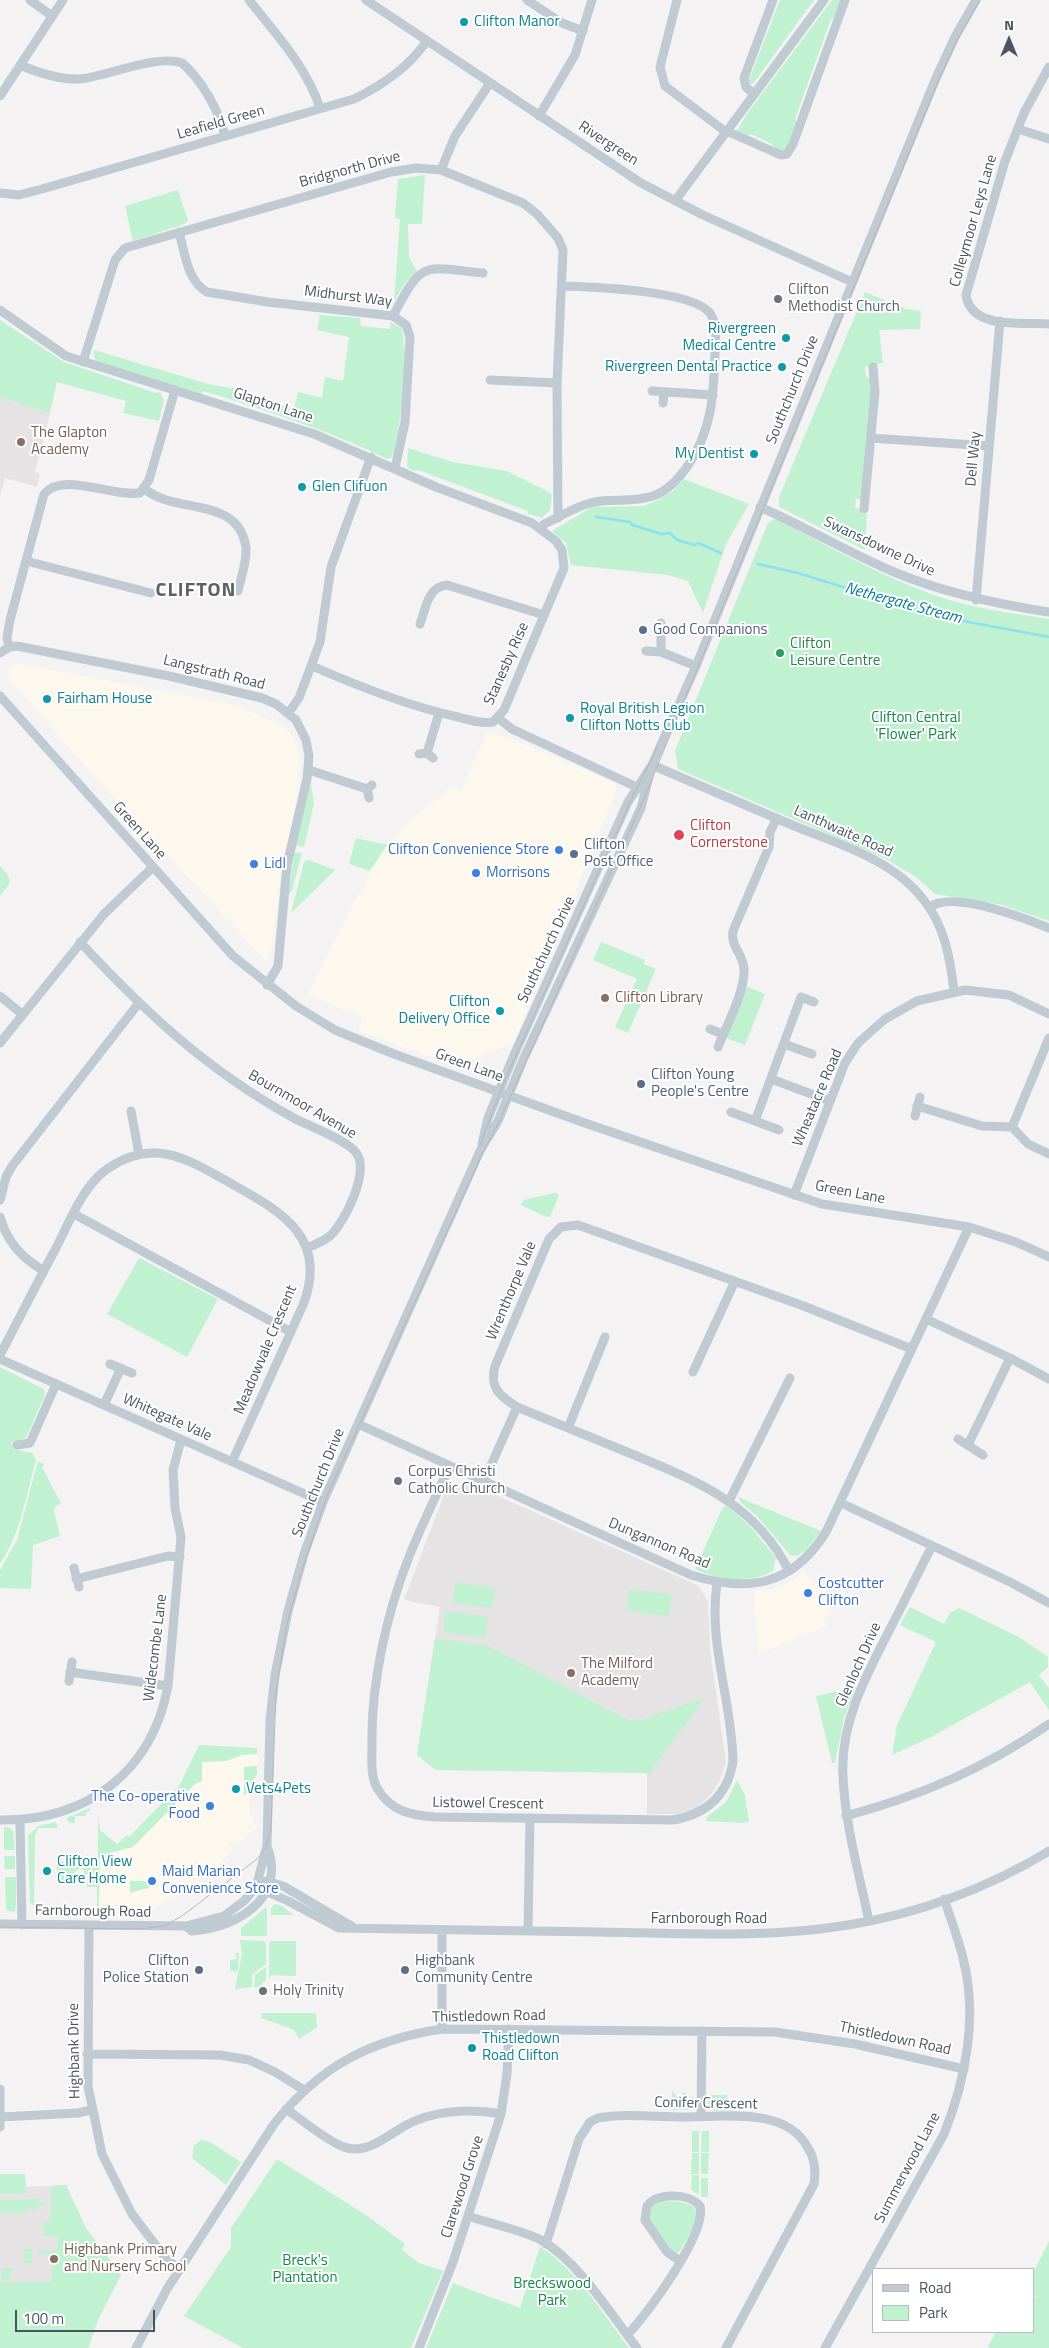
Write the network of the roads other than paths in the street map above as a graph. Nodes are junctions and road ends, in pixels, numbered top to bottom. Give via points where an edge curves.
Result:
1 (30, 0) edge
2 (63, 0) edge
3 (249, 0) edge
4 (366, 0) edge
5 (527, 0) edge
6 (592, 0) edge
7 (677, 0) edge
8 (773, 0) edge
9 (824, 0) edge
10 (845, 0) edge
11 (976, 0) edge
12 (52, 16) junction
13 (582, 32) junction
14 (426, 42) junction
15 (20, 65) junction
16 (1049, 66) edge
17 (490, 84) junction
18 (754, 94) junction
19 (0, 96) edge
20 (320, 108) junction
21 (539, 116) junction
22 (1018, 129) junction
23 (726, 131) junction
24 (225, 136) junction
25 (1049, 139) edge
26 (441, 170) junction
27 (3, 194) edge
28 (675, 201) junction
29 (179, 232) junction
30 (483, 273) dead end
31 (852, 282) junction
32 (563, 286) junction
33 (0, 310) edge
34 (393, 316) junction
35 (1000, 321) junction
36 (1049, 324) edge
37 (83, 362) junction
38 (872, 367) dead end
39 (490, 380) dead end
40 (557, 383) junction
41 (175, 390) junction
42 (652, 391) dead end
43 (664, 392) junction
44 (713, 396) junction
45 (664, 403) dead end
46 (871, 438) junction
47 (989, 446) junction
48 (371, 457) junction
49 (395, 468) junction
50 (145, 489) junction
51 (862, 506) dead end
52 (760, 507) junction
53 (558, 518) junction
54 (541, 529) junction
55 (26, 561) junction
56 (238, 591) dead end
57 (151, 593) dead end
58 (976, 600) junction
59 (1049, 612) edge
60 (544, 615) junction
61 (661, 622) dead end
62 (420, 624) dead end
63 (9, 647) junction
64 (646, 651) dead end
65 (661, 652) junction
66 (0, 653) edge
67 (312, 666) junction
68 (696, 666) junction
69 (0, 696) edge
70 (289, 712) junction
71 (438, 713) junction
72 (498, 718) junction
73 (426, 755) dead end
74 (652, 765) junction
75 (309, 770) junction
76 (641, 789) junction
77 (369, 791) dead end
78 (776, 818) junction
79 (152, 867) junction
80 (930, 908) junction
81 (1049, 928) edge
82 (80, 942) junction
83 (266, 985) junction
84 (954, 991) junction
85 (0, 996) edge
86 (814, 1002) dead end
87 (138, 1004) junction
88 (22, 1014) junction
89 (1049, 1014) edge
90 (710, 1029) dead end
91 (723, 1034) junction
92 (1049, 1038) edge
93 (0, 1043) edge
94 (784, 1044) junction
95 (718, 1047) dead end
96 (812, 1054) dead end
97 (771, 1079) junction
98 (499, 1092) junction
99 (509, 1095) junction
100 (920, 1097) dead end
101 (830, 1101) junction
102 (917, 1106) junction
103 (130, 1111) dead end
104 (731, 1112) dead end
105 (915, 1116) dead end
106 (756, 1121) junction
107 (1012, 1127) junction
108 (779, 1130) dead end
109 (480, 1151) junction
110 (139, 1154) junction
111 (1049, 1154) edge
112 (794, 1195) junction
113 (0, 1200) edge
114 (74, 1214) junction
115 (0, 1217) edge
116 (969, 1227) junction
117 (307, 1248) junction
118 (1049, 1257) edge
119 (44, 1271) junction
120 (735, 1282) junction
121 (926, 1319) junction
122 (291, 1332) junction
123 (605, 1337) dead end
124 (912, 1349) junction
125 (0, 1355) edge
126 (1010, 1358) junction
127 (0, 1359) edge
128 (110, 1364) dead end
129 (121, 1368) junction
130 (693, 1372) dead end
131 (132, 1373) dead end
132 (790, 1378) dead end
133 (1049, 1379) edge
134 (56, 1384) junction
135 (783, 1391) junction
136 (793, 1396) dead end
137 (104, 1405) junction
138 (518, 1407) junction
139 (358, 1424) junction
140 (568, 1428) junction
141 (958, 1439) dead end
142 (182, 1440) junction
143 (17, 1444) dead end
144 (968, 1445) junction
145 (983, 1455) dead end
146 (232, 1462) junction
147 (450, 1466) junction
148 (484, 1481) junction
149 (729, 1501) junction
150 (322, 1502) junction
151 (840, 1503) junction
152 (932, 1546) junction
153 (180, 1557) junction
154 (74, 1568) dead end
155 (789, 1571) junction
156 (717, 1583) junction
157 (1049, 1603) edge
158 (72, 1662) dead end
159 (168, 1686) junction
160 (1049, 1724) edge
161 (846, 1816) junction
162 (530, 1818) junction
163 (0, 1820) edge
164 (20, 1820) junction
165 (267, 1846) junction
166 (1049, 1851) edge
167 (270, 1880) junction
168 (257, 1884) junction
169 (266, 1892) junction
170 (944, 1899) junction
171 (869, 1921) junction
172 (0, 1924) edge
173 (22, 1924) junction
174 (88, 1925) junction
175 (186, 1926) junction
176 (355, 1928) junction
177 (442, 1930) junction
178 (528, 1931) junction
179 (442, 2029) junction
180 (509, 2029) junction
181 (702, 2031) junction
182 (87, 2054) junction
183 (964, 2069) junction
184 (0, 2089) edge
185 (304, 2090) junction
186 (286, 2109) junction
187 (91, 2110) junction
188 (501, 2114) junction
189 (1, 2117) junction
190 (701, 2117) junction
191 (0, 2127) edge
192 (468, 2216) junction
193 (546, 2244) junction
194 (680, 2261) junction
195 (180, 2269) junction
196 (627, 2335) junction
197 (136, 2348) edge
198 (419, 2348) edge
199 (637, 2348) edge
200 (726, 2348) edge
201 (825, 2348) edge

1 - 12 street
2 - 12 street
3 - 20 street via 303,68
4 - 14 street, Rivergreen
5 - 13 street
6 - 13 street
7 - 23 street via 661,59 661,78 668,90
8 - 18 street via 744,78 746,87
9 - 18 street
10 - 23 street via 794,144 787,154 781,155
11 - 31 street, Southchurch Drive via 940,67
12 - 15 street
13 - 21 street via 575,55
14 - 17 street, Rivergreen
14 - 20 street, Leafield Green via 417,55 379,87 354,99
15 - 19 street
15 - 24 street via 57,77 80,79 167,60 182,63 210,100
16 - 22 street, Colleymoor Leys Lane
17 - 21 street, Rivergreen
17 - 26 street via 446,152
18 - 23 street
20 - 24 street, Leafield Green
21 - 28 street, Rivergreen via 641,183
22 - 25 street
22 - 35 street, Colleymoor Leys Lane via 996,189 966,295 974,314
23 - 28 street
24 - 27 street, Leafield Green via 42,190 19,195
26 - 29 street, Bridgnorth Drive via 416,168 391,172
26 - 32 street, Bridgnorth Drive via 532,209 561,244
28 - 31 street, Rivergreen
29 - 34 street, Midhurst Way via 192,278 207,292
29 - 37 street, Bridgnorth Drive via 132,245 119,253
30 - 34 street via 435,268 425,270 412,282
31 - 52 street, Southchurch Drive
32 - 40 street, Bridgnorth Drive
32 - 44 street via 645,292 687,301 705,310 714,321 716,332
33 - 37 street, Glapton Lane via 66,356
34 - 49 street, Midhurst Way via 406,324 410,337 405,422
35 - 36 street, Colleymoor Leys Lane
35 - 47 street, Dell Way
37 - 41 street, Glapton Lane
38 - 46 street via 875,392
39 - 40 street
40 - 53 street, Bridgnorth Drive
41 - 48 street, Glapton Lane via 282,423
41 - 50 street
42 - 43 street
43 - 44 street
43 - 45 street
44 - 53 street via 706,435 689,464 669,488 640,500 600,501
46 - 47 street
46 - 51 street
47 - 58 street, Dell Way
48 - 49 street, Glapton Lane
48 - 67 street via 331,567 320,642
49 - 54 street, Glapton Lane via 436,487 526,520
50 - 55 street via 132,494 68,483 51,487 42,498
50 - 56 street via 157,497 221,513 232,520 246,549
52 - 58 street, Swansdowne Drive via 894,572
52 - 68 street, Southchurch Drive
53 - 54 street via 544,524
54 - 60 street, Stanesby Rise via 556,541 565,560
55 - 57 street
55 - 63 street via 10,620
58 - 59 street, Swansdowne Drive
60 - 62 street via 447,585 431,593
60 - 72 street, Stanesby Rise
61 - 65 street
63 - 66 street
63 - 70 street, Langstrath Road via 26,647 169,676 262,698
64 - 65 street
65 - 68 street
67 - 70 street
67 - 71 street, Stanesby Rise
68 - 74 street, Southchurch Drive
69 - 79 street, Green Lane
70 - 75 street, Langstrath Road via 306,740
71 - 72 street, Stanesby Rise via 488,722
71 - 73 street
72 - 76 street via 512,729
74 - 76 street, Southchurch Drive
74 - 78 street, Lanthwaite Road
75 - 77 street
75 - 83 street, Langstrath Road via 287,865 278,966
76 - 98 street, Southchurch Drive
76 - 99 street, Southchurch Drive via 641,808
78 - 80 street, Lanthwaite Road via 890,867
78 - 91 street via 770,832 769,847 733,931 733,942 743,961 744,978
79 - 82 street
79 - 83 street, Green Lane via 233,956
80 - 81 street via 944,902 970,905 1004,912
80 - 84 street, Lanthwaite Road via 948,950
82 - 87 street, Bournmoor Avenue
82 - 88 street
83 - 98 street, Green Lane via 343,1033
84 - 89 street, Wheatacre Road via 1001,993
84 - 101 street, Wheatacre Road via 917,1001 875,1026 851,1052
85 - 88 street
86 - 94 street via 801,997
87 - 113 street via 12,1166
87 - 117 street, Bournmoor Avenue via 232,1081 312,1129 346,1143 357,1153 361,1175 336,1229 329,1237
88 - 93 street
90 - 91 street
91 - 95 street
92 - 107 street
94 - 96 street
94 - 97 street
97 - 101 street
97 - 106 street
98 - 99 street, Green Lane
98 - 109 street, Southchurch Drive via 485,1127
99 - 109 street, Southchurch Drive
99 - 112 street, Green Lane
100 - 102 street
101 - 112 street, Wheatacre Road
102 - 105 street
102 - 107 street via 982,1126
103 - 110 street
104 - 106 street
106 - 108 street
107 - 111 street via 1028,1144
109 - 139 street, Southchurch Drive
110 - 114 street, Meadowvale Crescent via 121,1160 99,1176 84,1194
110 - 117 street, Meadowvale Crescent via 163,1153 191,1161 278,1211 297,1230
112 - 116 street, Green Lane via 849,1210
114 - 119 street, Meadowvale Crescent
114 - 122 street
115 - 119 street via 14,1247 27,1261
116 - 118 street, Green Lane
116 - 121 street, Dungannon Road
117 - 122 street, Meadowvale Crescent via 309,1289
119 - 125 street, Meadowvale Crescent
120 - 124 street, Wrenthorpe Vale
120 - 130 street
120 - 138 street, Wrenthorpe Vale via 578,1225 560,1227 549,1238 493,1374 498,1394
121 - 124 street, Dungannon Road
121 - 126 street
122 - 146 street, Meadowvale Crescent
123 - 140 street
124 - 151 street, Dungannon Road
126 - 133 street
126 - 144 street
127 - 134 street, Whitegate Vale
128 - 129 street
129 - 131 street
129 - 137 street
132 - 135 street
134 - 137 street, Whitegate Vale
134 - 143 street via 30,1443
135 - 136 street
135 - 149 street
137 - 142 street, Whitegate Vale
138 - 140 street, Wrenthorpe Vale
138 - 148 street
139 - 147 street, Dungannon Road
139 - 150 street, Southchurch Drive
140 - 149 street, Wrenthorpe Vale via 679,1474
141 - 144 street
142 - 146 street, Whitegate Vale
142 - 153 street, Widecombe Lane via 176,1454 172,1484 181,1537
144 - 145 street
146 - 150 street, Whitegate Vale
147 - 148 street, Dungannon Road
147 - 162 street, Listowel Crescent via 409,1558 390,1621 375,1694 372,1731 374,1782 390,1802 410,1815
148 - 156 street, Dungannon Road via 691,1575
149 - 155 street, Wrenthorpe Vale via 762,1531
150 - 165 street, Southchurch Drive via 294,1589 275,1676 270,1720
151 - 152 street
151 - 155 street, Dungannon Road via 815,1549
152 - 157 street
152 - 161 street, Glenloch Drive via 854,1705 842,1774
153 - 154 street via 168,1556 77,1583
153 - 159 street, Widecombe Lane
155 - 156 street, Dungannon Road via 751,1584
156 - 162 street, Listowel Crescent via 714,1611 716,1640 733,1750 731,1771 722,1793 694,1816 672,1820
158 - 159 street via 70,1676
159 - 164 street, Widecombe Lane via 154,1735 139,1758 116,1781 79,1806
160 - 161 street via 974,1770 941,1785 901,1801
161 - 171 street, Glenloch Drive
162 - 178 street
163 - 164 street, Widecombe Lane
164 - 173 street
165 - 167 street, Southchurch Drive
165 - 168 street, Southchurch Drive
166 - 170 street, Farnborough Road via 1003,1876
167 - 168 street
167 - 169 street, Farnborough Road
167 - 176 street, Farnborough Road
168 - 169 street, Farnborough Road
168 - 175 street, Farnborough Road via 240,1905 224,1916
169 - 175 street, Farnborough Road via 249,1910 221,1927 192,1931
169 - 176 street, Farnborough Road via 288,1900 339,1928
170 - 171 street, Farnborough Road
170 - 183 street, Summerwood Lane via 964,1959 967,1984 970,2014
171 - 178 street, Farnborough Road via 762,1933
172 - 173 street, Farnborough Road
173 - 174 street, Farnborough Road
174 - 175 street, Farnborough Road
174 - 182 street, Highbank Drive
176 - 177 street, Farnborough Road
177 - 178 street, Farnborough Road
177 - 179 street
179 - 180 street, Thistledown Road
179 - 185 street, Thistledown Road via 367,2048 334,2066
180 - 181 street, Thistledown Road
180 - 188 street, Clarewood Grove
181 - 183 street, Thistledown Road via 815,2036
181 - 190 street
182 - 185 street via 220,2055 249,2060
182 - 187 street, Highbank Drive
183 - 201 street, Summerwood Lane via 944,2134
184 - 189 street
185 - 186 street, Thistledown Road
186 - 188 street via 343,2147 358,2149 370,2146 402,2126 435,2115 474,2111
186 - 195 street, Thistledown Road
187 - 189 street
187 - 195 street, Highbank Drive via 102,2154 132,2214 167,2260
188 - 192 street, Clarewood Grove
189 - 191 street
190 - 193 street, Conifer Crescent via 607,2116 590,2122 580,2139
190 - 200 street, Conifer Crescent via 762,2118 779,2122 800,2135 815,2165 814,2184 806,2202
192 - 193 street
192 - 198 street, Clarewood Grove
193 - 196 street via 576,2270
194 - 194 street via 700,2221 700,2206 687,2198 655,2199 647,2206 645,2220 667,2252
194 - 196 street via 650,2311
195 - 197 street, Thistledown Road via 153,2312
196 - 199 street

